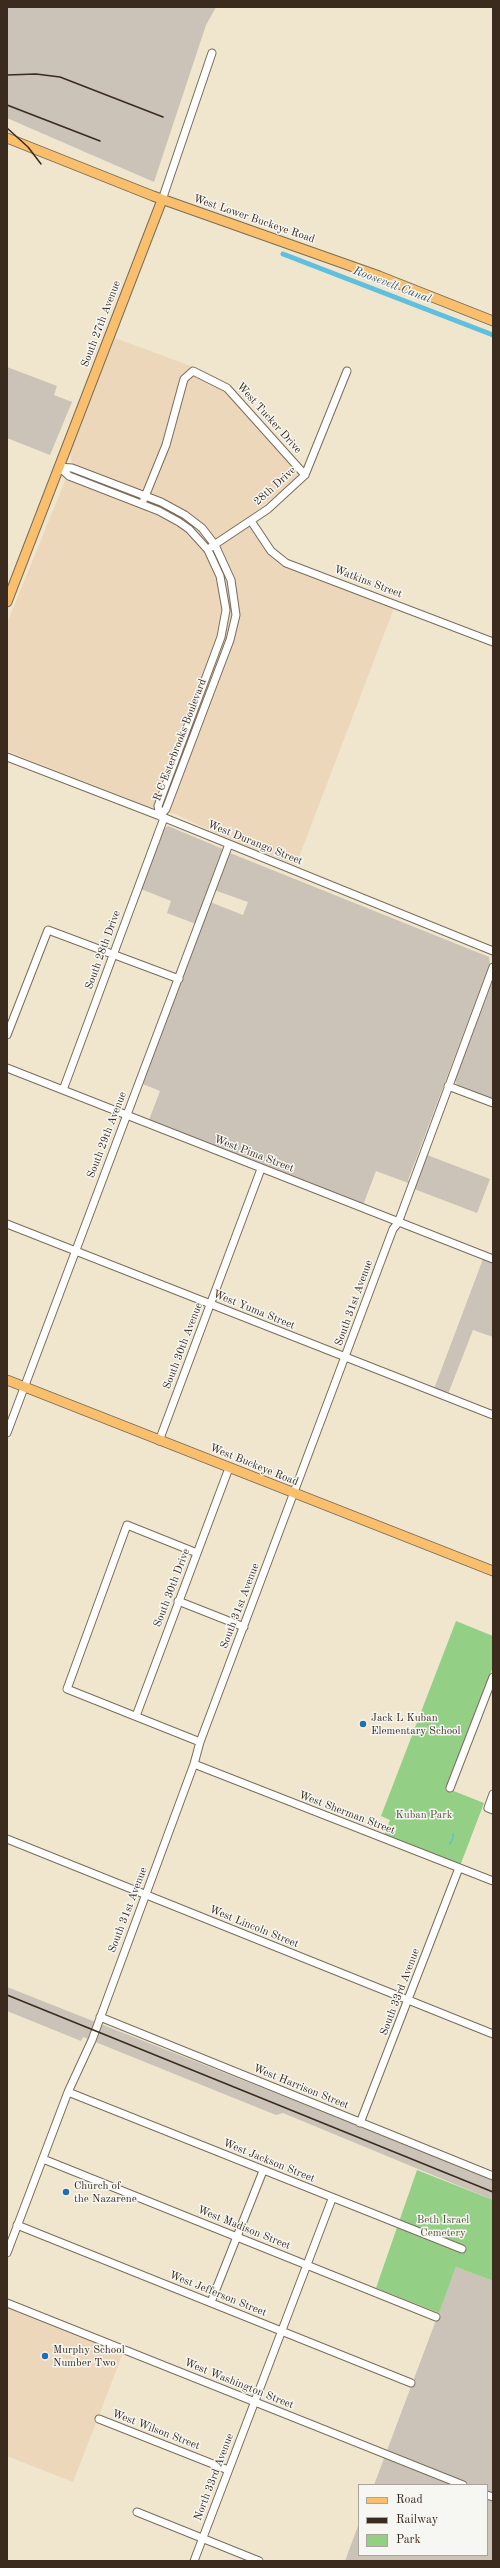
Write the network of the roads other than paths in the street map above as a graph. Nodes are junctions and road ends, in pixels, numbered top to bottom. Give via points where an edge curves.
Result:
1 (212, 53) dead end
2 (7, 138) edge
3 (162, 200) junction
4 (493, 321) edge
5 (347, 370) dead end
6 (59, 467) junction
7 (305, 475) junction
8 (146, 496) junction
9 (142, 505) junction
10 (251, 521) junction
11 (215, 545) junction
12 (208, 550) junction
13 (7, 602) edge
14 (493, 642) edge
15 (7, 757) edge
16 (162, 817) junction
17 (228, 844) junction
18 (493, 951) edge
19 (114, 954) junction
20 (493, 967) edge
21 (179, 980) junction
22 (7, 1036) edge
23 (7, 1068) edge
24 (448, 1086) junction
25 (62, 1090) junction
26 (493, 1103) edge
27 (126, 1116) junction
28 (261, 1169) junction
29 (398, 1223) junction
30 (7, 1224) edge
31 (76, 1251) junction
32 (493, 1259) edge
33 (210, 1304) junction
34 (345, 1359) junction
35 (7, 1380) edge
36 (24, 1388) junction
37 (493, 1415) edge
38 (7, 1433) edge
39 (160, 1440) junction
40 (229, 1468) junction
41 (294, 1494) junction
42 (197, 1553) junction
43 (493, 1570) edge
44 (178, 1601) junction
45 (244, 1627) junction
46 (493, 1677) edge
47 (136, 1716) junction
48 (200, 1742) junction
49 (194, 1764) junction
50 (450, 1788) dead end
51 (493, 1794) edge
52 (490, 1809) edge
53 (7, 1839) edge
54 (459, 1868) junction
55 (493, 1881) edge
56 (145, 1895) junction
57 (409, 2000) junction
58 (100, 2017) junction
59 (493, 2034) edge
60 (68, 2092) junction
61 (360, 2123) junction
62 (43, 2159) junction
63 (263, 2171) junction
64 (493, 2176) edge
65 (332, 2199) junction
66 (18, 2225) junction
67 (237, 2237) junction
68 (462, 2249) dead end
69 (7, 2253) edge
70 (306, 2265) junction
71 (211, 2302) junction
72 (7, 2303) edge
73 (436, 2317) dead end
74 (282, 2331) junction
75 (411, 2383) dead end
76 (255, 2402) junction
77 (99, 2420) dead end
78 (228, 2470) junction
79 (460, 2484) edge
80 (137, 2512) dead end
81 (202, 2539) junction
82 (194, 2561) edge
83 (258, 2561) edge

1 - 3 street, South 27th Avenue
2 - 3 main road, West Lower Buckeye Road
3 - 4 main road, West Lower Buckeye Road via 379,276
3 - 6 main road, South 27th Avenue
5 - 7 street, 28th Drive
6 - 8 street, R C Esterbrooks Boulevard via 72,468
6 - 9 street, R C Esterbrooks Boulevard via 69,476
6 - 13 main road, South 27th Avenue
7 - 8 street, West Tucker Drive via 227,388 193,371 184,379 166,445
7 - 10 street, 28th Drive via 279,500
8 - 9 street, West Tucker Drive
8 - 11 street, R C Esterbrooks Boulevard via 175,509 193,521
9 - 12 street, R C Esterbrooks Boulevard via 189,529
10 - 11 street, 28th Drive
10 - 14 street, Watkins Street via 271,551 286,563
11 - 12 street, 28th Drive
11 - 16 street, R C Esterbrooks Boulevard via 231,580 236,615 234,626
12 - 16 street, R C Esterbrooks Boulevard via 223,588 225,621 219,646 158,806
15 - 16 street, West Durango Street
16 - 17 street, West Durango Street
16 - 19 street, South 28th Drive
17 - 18 street, West Durango Street
17 - 21 street, South 29th Avenue
19 - 21 street
19 - 22 street via 48,930
19 - 25 street, South 28th Drive
20 - 24 street, South 31st Avenue
21 - 27 street, South 29th Avenue
23 - 25 street, West Pima Street
24 - 26 street
24 - 29 street, South 31st Avenue
25 - 27 street, West Pima Street
27 - 28 street, West Pima Street
27 - 31 street, South 29th Avenue
28 - 29 street, West Pima Street
28 - 33 street, South 30th Avenue
29 - 32 street, West Pima Street
29 - 34 street, South 31st Avenue
30 - 31 street, West Yuma Street
31 - 33 street, West Yuma Street
31 - 36 street, South 29th Avenue
33 - 34 street, West Yuma Street
33 - 39 street, South 30th Avenue
34 - 37 street, West Yuma Street
34 - 41 street, South 31st Avenue
35 - 36 main road, West Buckeye Road
36 - 38 street, South 29th Avenue
36 - 39 main road, West Buckeye Road
39 - 40 main road, West Buckeye Road
40 - 41 main road, West Buckeye Road
40 - 42 street, South 30th Drive
41 - 43 main road, West Buckeye Road
41 - 45 street, South 31st Avenue
42 - 44 street, South 30th Drive
42 - 47 street via 127,1525 67,1688
44 - 45 street
44 - 47 street, South 30th Drive
45 - 48 street, South 31st Avenue
46 - 50 street
47 - 48 street
48 - 49 street, South 31st Avenue
49 - 54 street, West Sherman Street
49 - 56 street, South 31st Avenue
51 - 52 street
53 - 56 street, West Lincoln Street
54 - 55 street, West Sherman Street
54 - 57 street, South 33rd Avenue
56 - 57 street, West Lincoln Street
56 - 58 street, South 31st Avenue
57 - 59 street, West Lincoln Street
57 - 61 street, South 33rd Avenue
58 - 60 street, South 31st Avenue
58 - 61 street, West Harrison Street
60 - 62 street, South 31st Avenue
60 - 63 street, West Jackson Street
61 - 64 street, West Harrison Street
62 - 66 street, South 31st Avenue
62 - 67 street, West Madison Street
63 - 65 street, West Jackson Street
63 - 67 street
65 - 68 street, West Jackson Street
65 - 70 street
66 - 69 street, South 31st Avenue
66 - 71 street, West Jefferson Street
67 - 70 street, West Madison Street
67 - 71 street
70 - 73 street, West Madison Street
70 - 74 street
71 - 74 street, West Jefferson Street
72 - 76 street, West Washington Street
74 - 75 street, West Jefferson Street
74 - 76 street
76 - 78 street, North 33rd Avenue
76 - 79 street, West Washington Street
77 - 78 street, West Wilson Street
78 - 81 street, North 33rd Avenue
80 - 81 street
81 - 82 street, North 33rd Avenue
81 - 83 street

